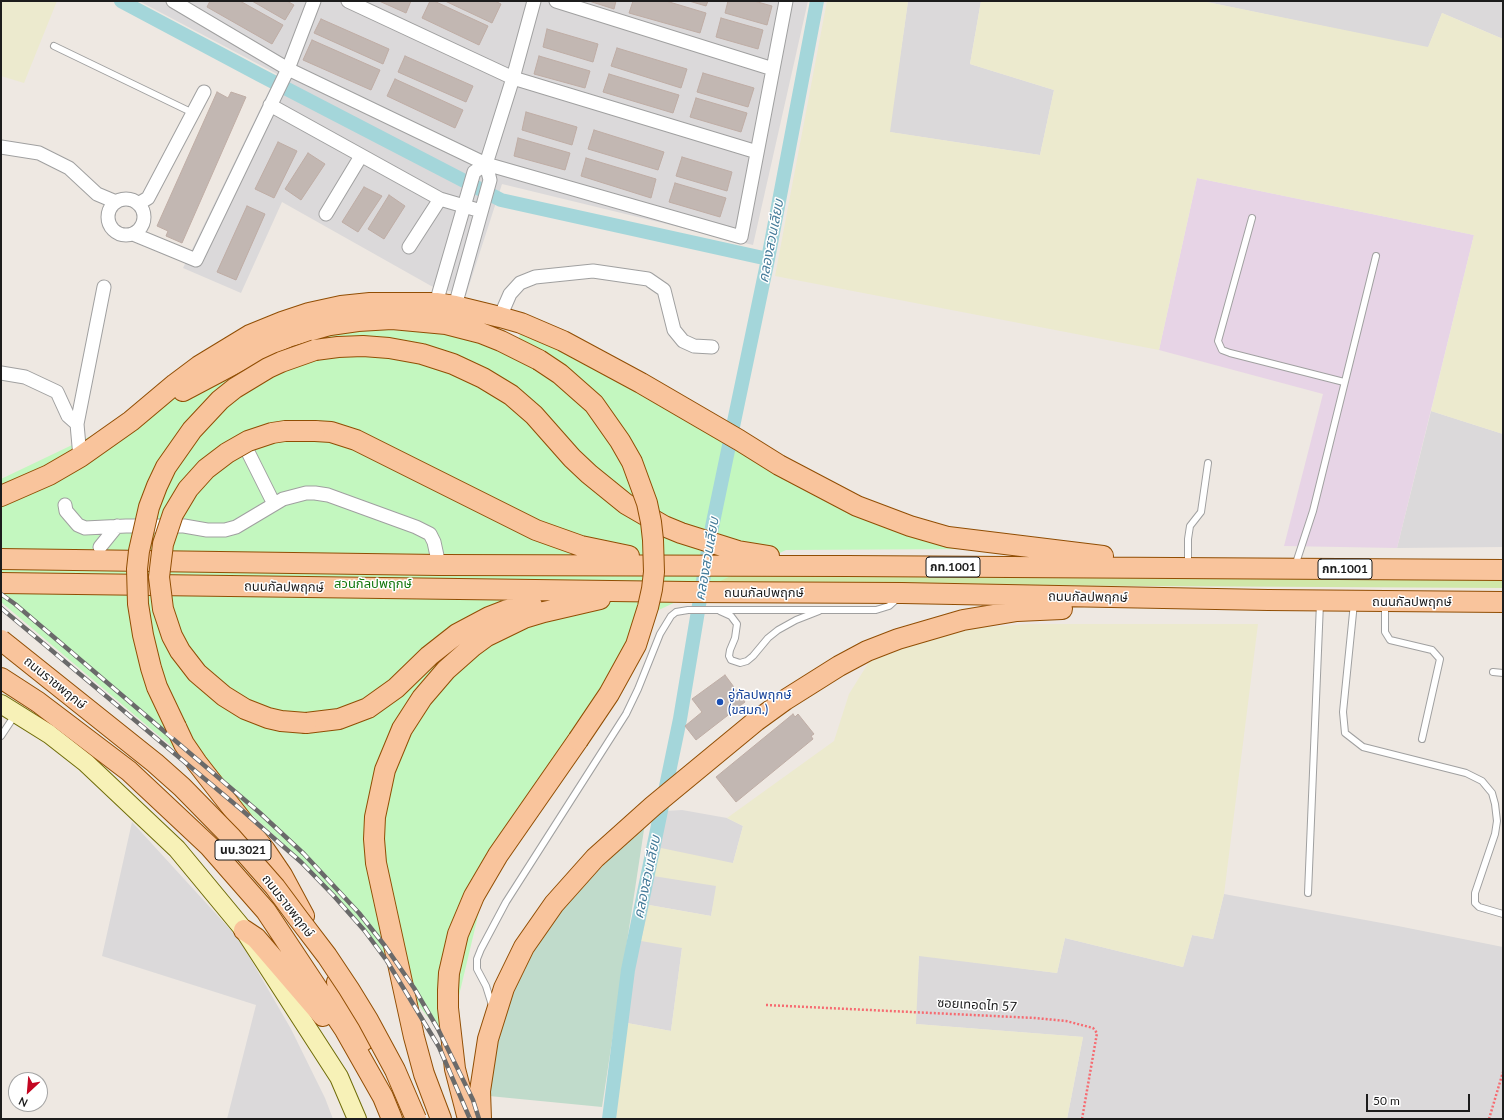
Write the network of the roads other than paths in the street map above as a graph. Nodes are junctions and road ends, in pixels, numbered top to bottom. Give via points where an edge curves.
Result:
1 (172, 1) edge
2 (314, 1) edge
3 (348, 1) edge
4 (534, 1) edge
5 (556, 1) edge
6 (786, 1) edge
7 (54, 46) dead end
8 (773, 69) junction
9 (285, 74) junction
10 (513, 78) junction
11 (204, 92) dead end
12 (270, 105) junction
13 (193, 113) junction
14 (1, 147) edge
15 (757, 152) junction
16 (361, 156) junction
17 (486, 164) junction
18 (440, 199) junction
19 (465, 200) junction
20 (116, 202) junction
21 (138, 204) junction
22 (483, 206) junction
23 (326, 214) dead end
24 (1252, 218) dead end
25 (133, 234) junction
26 (409, 247) dead end
27 (1376, 256) dead end
28 (104, 288) dead end
29 (446, 304) junction
30 (500, 317) junction
31 (712, 348) dead end
32 (1, 372) edge
33 (1344, 382) junction
34 (131, 421) junction
35 (77, 424) junction
36 (248, 452) dead end
37 (80, 457) junction
38 (1208, 463) dead end
39 (1, 496) edge
40 (274, 504) junction
41 (65, 505) dead end
42 (117, 526) junction
43 (100, 547) dead end
44 (1, 559) edge
45 (439, 565) junction
46 (685, 565) junction
47 (846, 566) junction
48 (1188, 568) junction
49 (1294, 569) junction
50 (1503, 570) edge
51 (1, 583) edge
52 (631, 592) junction
53 (902, 594) junction
54 (1268, 600) junction
55 (688, 601) junction
56 (1320, 601) junction
57 (1354, 601) junction
58 (1386, 602) junction
59 (1503, 602) edge
60 (711, 604) junction
61 (822, 610) junction
62 (1, 640) edge
63 (1493, 672) dead end
64 (1503, 673) edge
65 (1, 678) edge
66 (1, 704) edge
67 (16, 713) junction
68 (1, 736) edge
69 (1422, 739) dead end
70 (1308, 893) dead end
71 (1503, 914) edge
72 (244, 930) junction
73 (495, 1016) junction
74 (345, 1030) junction
75 (383, 1097) junction
76 (357, 1119) edge
77 (392, 1119) edge
78 (416, 1119) edge
79 (441, 1119) edge
80 (468, 1119) edge
81 (482, 1119) edge

1 - 9 street
2 - 9 street
3 - 10 street
4 - 10 street
5 - 8 street
6 - 8 street
7 - 13 lane
8 - 15 street
9 - 12 street
9 - 17 street
10 - 15 street
10 - 17 street
11 - 13 street
12 - 16 street
12 - 25 street via 196,260
13 - 21 street via 148,198
14 - 20 street via 39,153 69,168 97,194
15 - 17 street via 741,237
16 - 18 street
16 - 23 street
17 - 19 street via 474,172
17 - 22 street via 490,180
18 - 19 street
18 - 26 street
19 - 22 street
19 - 29 street
20 - 21 street via 128,199
20 - 25 street via 108,211 111,229 122,235
21 - 25 street via 144,220 142,226
22 - 29 street
24 - 33 lane via 1218,341 1222,350
27 - 33 lane
28 - 35 street
29 - 30 main road
29 - 34 main road via 370,303 342,306 282,322 250,335 205,362
30 - 31 street via 510,294 520,283 535,277 601,272 648,279 664,290 674,330 683,341 694,346
30 - 48 main road via 563,341 641,383 779,465 856,506 910,526 964,540
32 - 35 street via 25,377 57,392 68,416
33 - 49 lane via 1313,511
34 - 37 main road
34 - 80 main road, bridge via 200,381 272,344 304,332 345,323 392,319 446,324 481,333 539,360 578,388 594,404 632,462 645,496 654,551 654,572 649,601 636,645 620,676 578,740 498,854 474,896 458,934 449,973 448,1008 456,1069
35 - 37 street
36 - 40 street
37 - 39 main road via 49,475
38 - 48 lane via 1201,512 1190,526
40 - 42 street via 236,527 225,530 184,526
40 - 45 street via 283,499 306,494 328,495 416,527 430,534
41 - 42 street via 66,511 82,527
42 - 43 street
44 - 45 main road, ถนนกัลปพฤกษ์ / กท.1001
45 - 46 main road, ถนนกัลปพฤกษ์ / กท.1001
46 - 47 main road, ถนนกัลปพฤกษ์ / กท.1001
46 - 52 main road, bridge via 605,552 560,539 512,518 356,440 331,432 315,431 279,432 248,441 206,469 188,489 173,514 163,544 159,577 163,608 172,636 197,673 224,696 245,709 274,719 306,723 339,719 368,708 396,688 442,645 489,616 528,606
47 - 48 main road, ถนนกัลปพฤกษ์ / กท.1001
47 - 75 main road, bridge via 758,555 720,546 664,526 616,496 572,458 534,415 511,395 483,378 422,354 363,346 315,350 268,368 235,388 192,430 166,467 157,486 149,507 139,551 138,604 151,668 157,687 184,744 265,850 296,901 352,1015
48 - 49 main road, ถนนกัลปพฤกษ์ / กท.1001
49 - 50 main road, ถนนกัลปพฤกษ์ / กท.1001
51 - 52 main road, ถนนกัลปพฤกษ์ / กท.1001
52 - 55 main road, ถนนกัลปพฤกษ์ / กท.1001
52 - 79 main road via 524,618 487,636 446,670 422,698 402,729 385,770 375,817 376,863 414,1037 424,1074
53 - 54 main road, ถนนกัลปพฤกษ์ / กท.1001
53 - 60 main road, ถนนกัลปพฤกษ์ / กท.1001
53 - 61 lane via 889,606 880,610
54 - 56 main road, ถนนกัลปพฤกษ์ / กท.1001
54 - 73 main road via 1017,611 933,628 867,652 813,682 756,721 653,806 595,858 554,904 524,947 504,988
55 - 60 main road, ถนนกัลปพฤกษ์ / กท.1001
55 - 73 lane via 668,621 626,714 506,902 480,949 477,969 491,998
56 - 57 main road, ถนนกัลปพฤกษ์ / กท.1001
56 - 70 lane
57 - 58 main road, ถนนกัลปพฤกษ์ / กท.1001
57 - 71 lane via 1343,712 1345,733 1363,747 1466,773 1482,781 1492,793 1497,821 1475,893 1475,903 1479,907
58 - 59 main road, ถนนกัลปพฤกษ์ / กท.1001
58 - 69 lane via 1384,626 1390,640 1432,650 1440,659
60 - 61 lane
60 - 61 lane via 734,619 737,624 729,656 731,660 740,663 753,656 778,630
62 - 78 main road, ถนนราชพฤกษ์ / นบ.3021, bridge via 155,763 232,838 275,887 327,956 368,1020 395,1070
63 - 64 lane
65 - 74 main road, ถนนราชพฤกษ์ / นบ.3021 via 38,702 129,770 209,846 266,912
66 - 67 main road
67 - 68 lane
67 - 72 main road via 49,734 86,763 140,813 177,849
72 - 74 main road via 256,938 322,1016
72 - 76 main road via 339,1077
73 - 81 main road via 488,1039 480,1091
74 - 75 main road, ถนนราชพฤกษ์ / นบ.3021
75 - 77 main road, ถนนราชพฤกษ์ / นบ.3021

